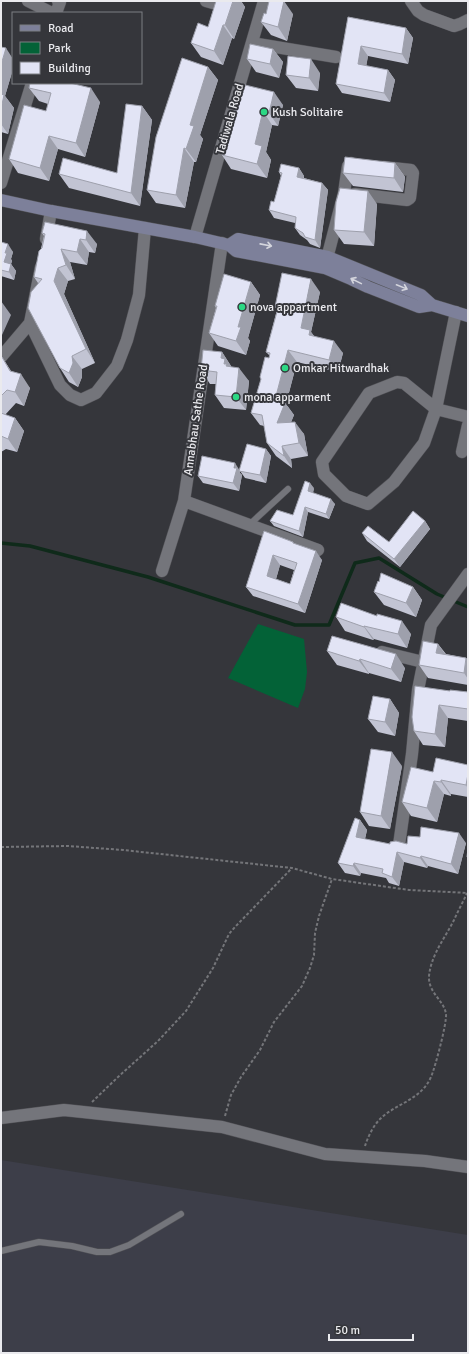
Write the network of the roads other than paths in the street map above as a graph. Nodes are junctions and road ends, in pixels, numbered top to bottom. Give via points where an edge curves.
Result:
1 (28, 1) edge
2 (58, 1) edge
3 (264, 1) edge
4 (411, 1) edge
5 (50, 12) edge
6 (56, 12) edge
7 (468, 20) edge
8 (252, 43) junction
9 (336, 57) dead end
10 (32, 84) edge
11 (1, 183) edge
12 (344, 193) junction
13 (1, 200) edge
14 (51, 211) junction
15 (145, 228) junction
16 (195, 237) junction
17 (225, 244) junction
18 (326, 263) junction
19 (379, 278) junction
20 (374, 290) junction
21 (432, 305) junction
22 (456, 312) junction
23 (468, 316) edge
24 (30, 323) junction
25 (1, 357) edge
26 (436, 409) junction
27 (468, 417) edge
28 (468, 425) edge
29 (462, 452) dead end
30 (288, 489) dead end
31 (184, 501) junction
32 (249, 525) junction
33 (319, 549) dead end
34 (162, 571) dead end
35 (468, 574) edge
36 (374, 650) edge
37 (423, 662) junction
38 (418, 690) junction
39 (432, 692) edge
40 (399, 845) edge
41 (1, 1118) edge
42 (468, 1167) edge
43 (181, 1214) dead end
44 (1, 1251) edge

1 - 5 street
2 - 6 street via 60,2
3 - 8 street, Tadiwala Road
4 - 7 street via 424,15 454,26
8 - 9 street
8 - 16 street, Tadiwala Road
10 - 11 street
12 - 12 street via 407,200 410,198 413,173 411,170 351,162 348,166
12 - 18 street
13 - 14 street
14 - 15 street
14 - 24 street
15 - 16 street
15 - 24 street via 139,295 127,340 117,366 96,394 81,400 70,395 60,385
16 - 17 street
17 - 18 street via 238,239
17 - 31 street, Annabhau Sathe Road
18 - 19 street
20 -> 18 street
19 - 20 street
19 -> 21 street via 421,295
20 - 21 street via 419,307
21 - 22 street
22 - 23 street
22 - 26 street
24 - 25 street
26 - 26 street via 424,443 394,482 368,504 346,496 324,474 322,462 369,393 398,382 404,383
26 - 27 street
28 - 29 street
30 - 32 lane
31 - 32 street
31 - 34 street, Annabhau Sathe Road
32 - 33 street
35 - 37 street via 431,625
36 - 37 street
37 - 38 street
38 - 39 street
38 - 40 street
41 - 42 street via 64,1110 222,1127 326,1154 425,1161
43 - 44 lane via 128,1245 110,1252 39,1242

